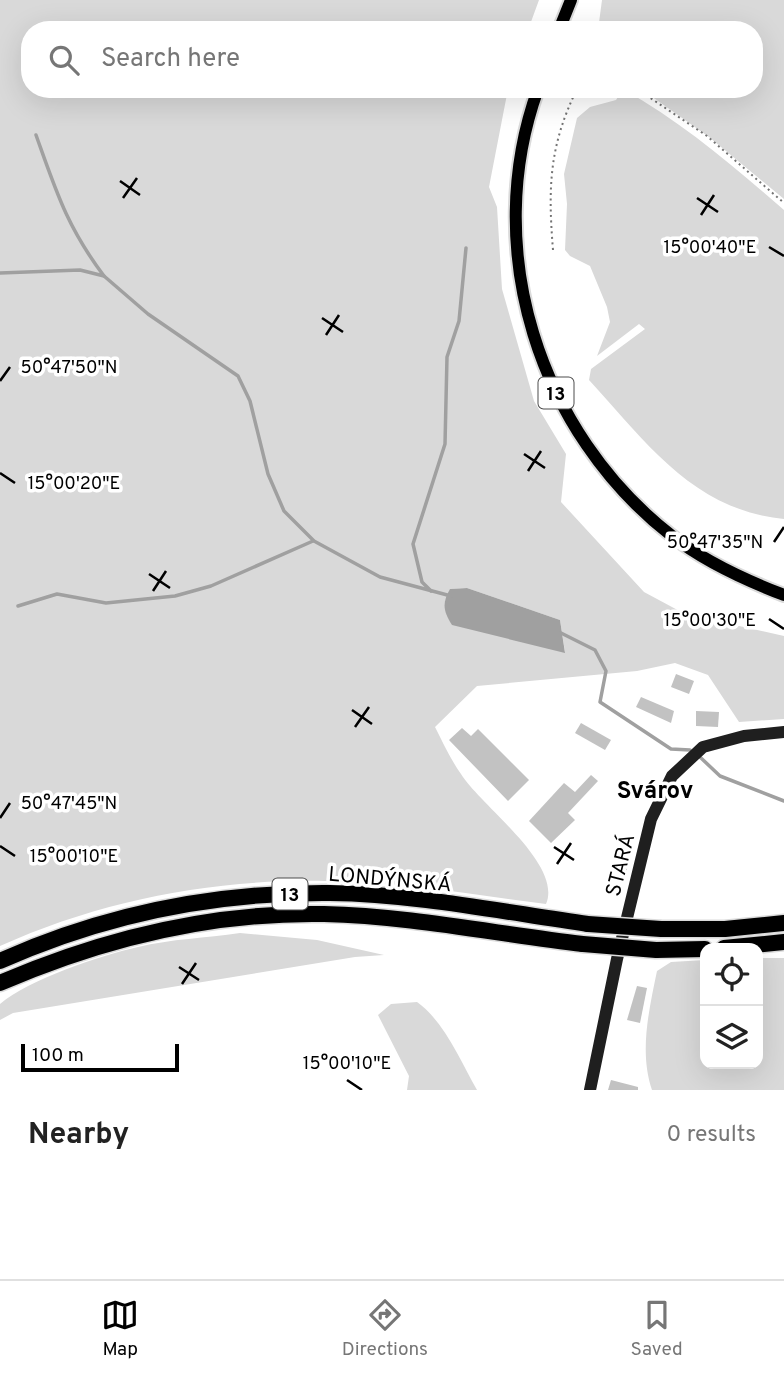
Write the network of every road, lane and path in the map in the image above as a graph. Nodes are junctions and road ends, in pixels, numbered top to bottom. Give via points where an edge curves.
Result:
1 (571, 0) edge
2 (563, 21) edge
3 (536, 98) edge
4 (573, 98) edge
5 (649, 98) edge
6 (784, 203) edge
7 (553, 250) dead end
8 (784, 595) edge
9 (784, 732) edge
10 (784, 923) edge
11 (784, 942) edge
12 (763, 944) edge
13 (700, 950) edge
14 (0, 961) edge
15 (0, 983) edge
16 (590, 1090) edge

1 - 2 main road
3 - 8 main road, 13 via 522,150 516,243 535,346 561,403 614,482 673,537 709,561
4 - 7 path via 553,149 548,195
5 - 6 path via 707,136
9 - 16 street, STARÁ via 703,747 672,776 651,819
10 - 14 highway, LONDÝNSKÁ / 13, bridge via 661,929 332,893 251,895 183,903 106,920
11 - 12 highway
13 - 15 highway, LONDÝNSKÁ / 13, bridge via 583,944 371,917 248,916 125,938

